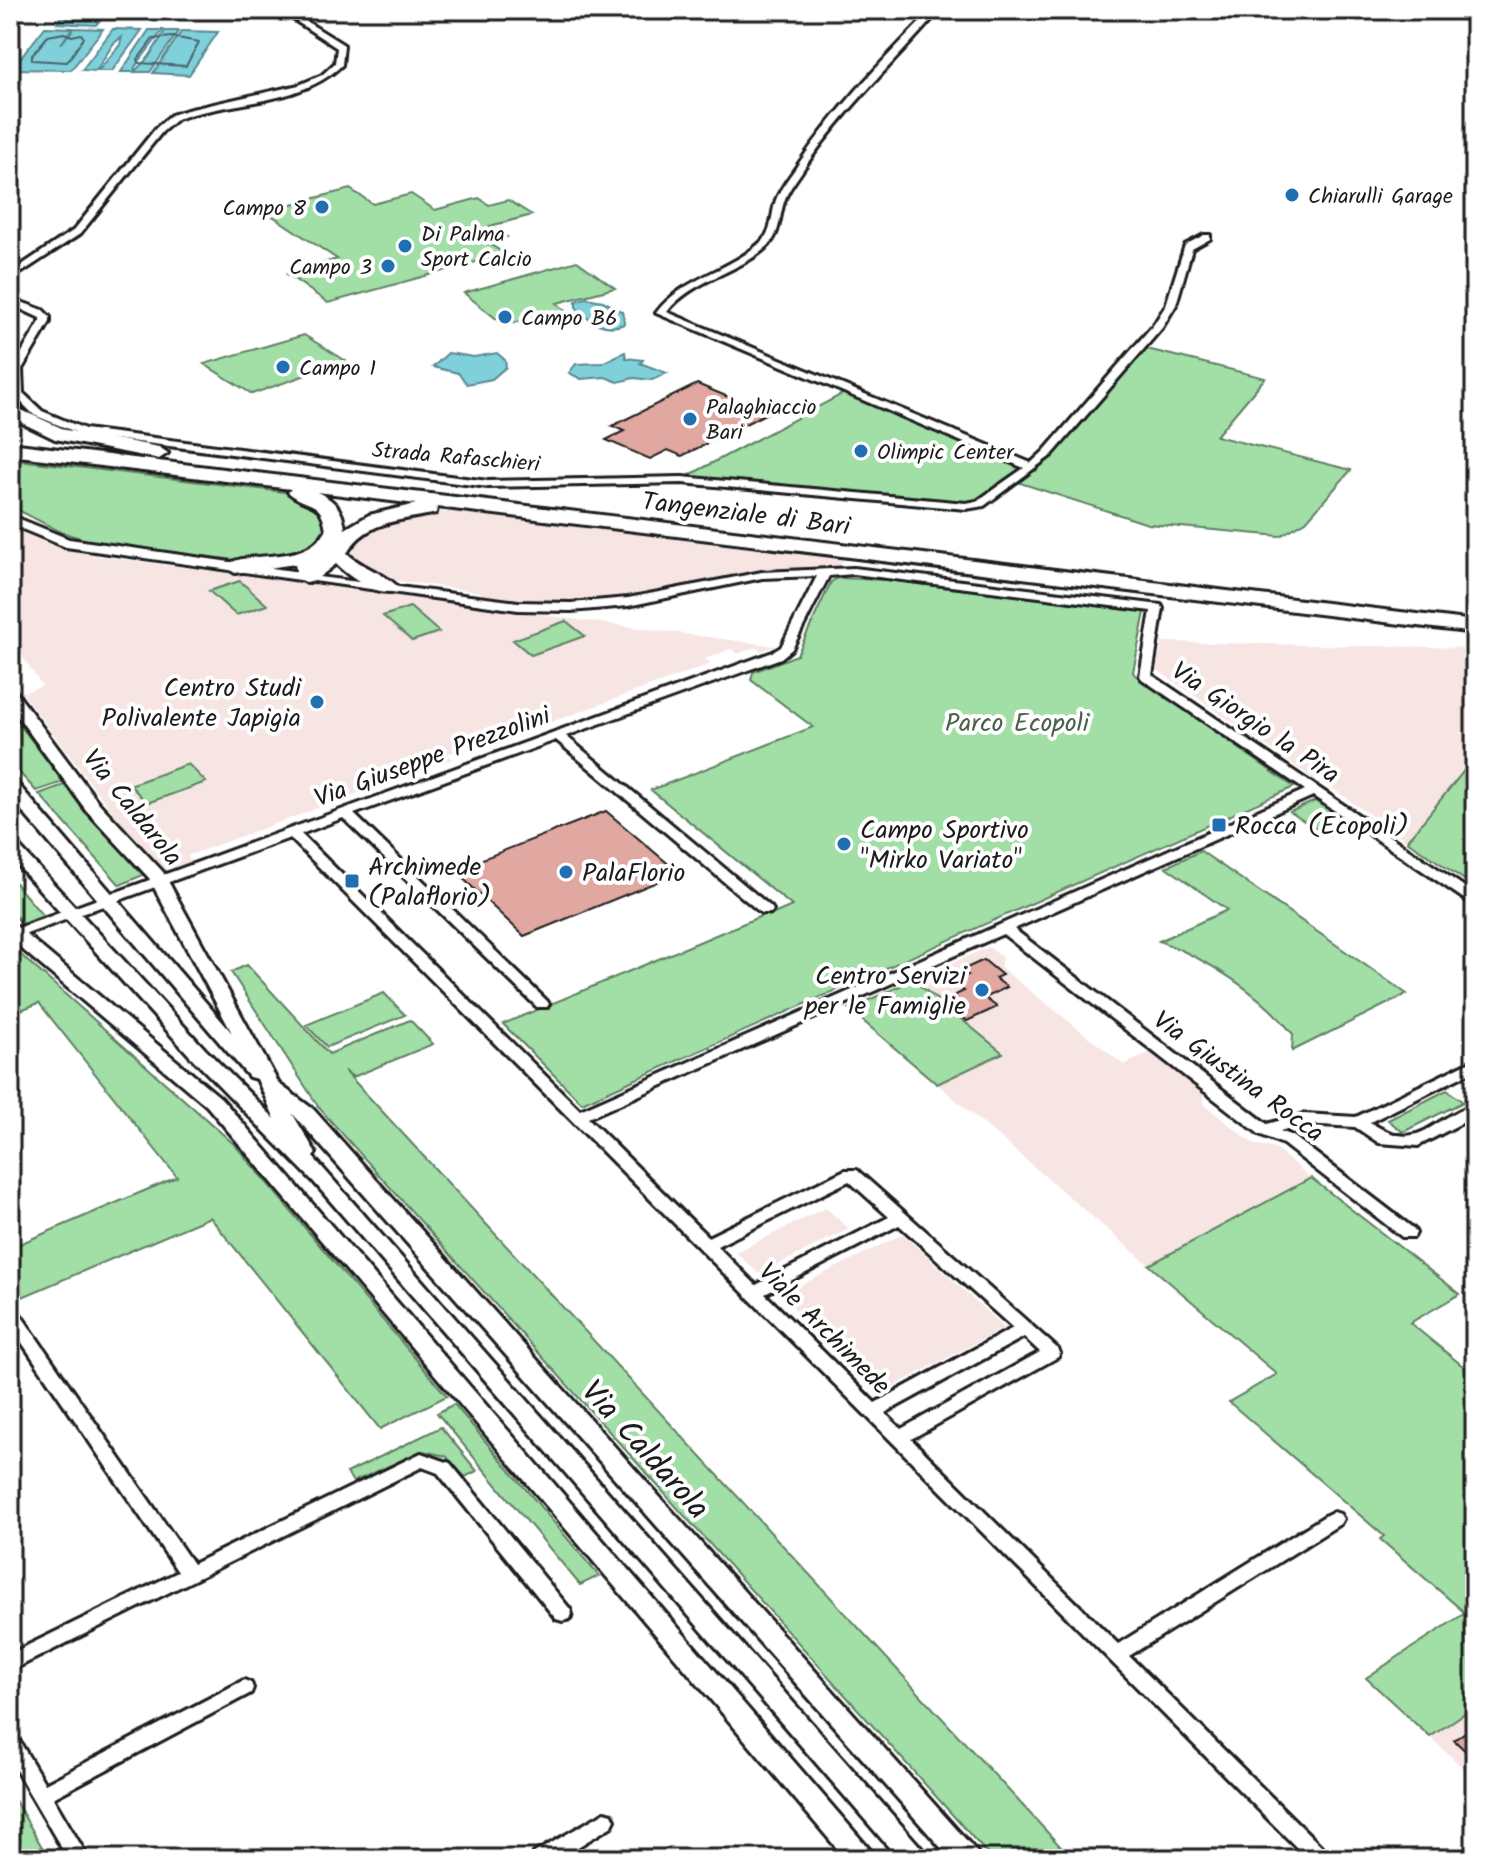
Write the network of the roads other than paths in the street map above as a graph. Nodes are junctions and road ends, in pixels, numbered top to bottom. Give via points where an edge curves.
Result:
1 (283, 10) edge
2 (936, 10) edge
3 (1207, 237) dead end
4 (10, 277) edge
5 (10, 301) edge
6 (10, 309) edge
7 (39, 312) junction
8 (10, 410) edge
9 (10, 436) edge
10 (10, 449) edge
11 (168, 462) junction
12 (1032, 467) junction
13 (502, 509) junction
14 (10, 519) edge
15 (312, 553) junction
16 (337, 553) junction
17 (235, 567) junction
18 (824, 573) junction
19 (307, 577) junction
20 (388, 587) junction
21 (1475, 614) edge
22 (1475, 627) edge
23 (10, 695) edge
24 (557, 735) junction
25 (10, 786) edge
26 (1315, 790) junction
27 (346, 814) junction
28 (293, 833) junction
29 (10, 847) edge
30 (161, 883) junction
31 (1475, 900) edge
32 (109, 901) junction
33 (766, 910) dead end
34 (70, 915) junction
35 (1004, 928) junction
36 (12, 934) edge
37 (542, 1004) dead end
38 (198, 1053) junction
39 (1475, 1064) edge
40 (271, 1088) junction
41 (214, 1102) junction
42 (1475, 1109) edge
43 (578, 1117) junction
44 (1358, 1122) junction
45 (1264, 1130) junction
46 (320, 1176) junction
47 (900, 1218) junction
48 (1408, 1233) dead end
49 (705, 1245) junction
50 (753, 1293) junction
51 (10, 1312) edge
52 (1025, 1329) junction
53 (873, 1412) junction
54 (899, 1438) junction
55 (1334, 1519) dead end
56 (190, 1574) junction
57 (563, 1614) dead end
58 (1115, 1655) junction
59 (10, 1663) edge
60 (244, 1688) dead end
61 (10, 1743) edge
62 (41, 1795) junction
63 (605, 1820) dead end
64 (79, 1859) edge
65 (541, 1859) edge
66 (862, 1859) edge
67 (915, 1859) edge
68 (967, 1859) edge
69 (1321, 1859) edge

1 - 4 street via 341,47 342,62 334,74 279,93 174,117 77,232
2 - 12 street via 829,125 784,191 766,242 661,313
3 - 12 street, Strada Rafaschieri via 1188,247 1171,305 1158,326
5 - 7 street
6 - 7 street
7 - 12 street, Strada Rafaschieri via 45,322 17,369 18,394 61,425 116,438 488,484 682,480 966,506 980,504
8 - 11 highway via 61,435
9 - 11 highway, Tangenziale di Bari
10 - 11 highway, Tangenziale di Bari
11 - 13 highway, Tangenziale di Bari
11 - 15 highway via 295,491 325,503 336,522 334,534
11 - 21 highway, Tangenziale di Bari
13 - 16 highway via 396,514 352,533
13 - 22 highway, Tangenziale di Bari
14 - 17 street via 66,543
15 - 17 highway
15 - 19 highway via 304,566
16 - 19 highway
16 - 20 highway via 356,572
17 - 19 street
18 - 20 street via 762,575 628,602 571,607 518,606
18 - 24 street, Via Giuseppe Prezzolini via 782,652
18 - 26 street, Via Giorgio la Pira via 854,571 1157,608 1146,676
19 - 20 street
23 - 30 street, Via Caldarola via 92,806
24 - 27 street, Via Giuseppe Prezzolini
24 - 33 street
25 - 32 street, Via Caldarola
26 - 31 street, Via Giorgio la Pira
26 - 35 street
27 - 28 street, Via Giuseppe Prezzolini
27 - 37 street
28 - 30 street, Via Giuseppe Prezzolini
28 - 43 street, Viale Archimede
29 - 34 street, Via Caldarola
30 - 32 street, Via Giuseppe Prezzolini
30 - 40 street, Via Caldarola
32 - 34 street, Via Giuseppe Prezzolini
32 - 40 street, Via Caldarola
34 - 36 street, Via Giuseppe Prezzolini
34 - 38 street, Via Caldarola
35 - 43 street
35 - 45 street, Via Giustina Rocca
36 - 41 street, Via Caldarola
38 - 41 street, Via Caldarola
38 - 46 street, Via Caldarola
39 - 44 street
40 - 46 street, Via Caldarola
40 - 68 street, Via Caldarola via 306,1114
41 - 66 street, Via Caldarola
42 - 44 street via 1418,1141 1384,1139
43 - 49 street, Viale Archimede
44 - 45 street via 1304,1119
45 - 48 street, Via Giustina Rocca via 1288,1140
46 - 67 street, Via Caldarola
47 - 49 street via 851,1174
47 - 50 street
47 - 52 street
49 - 50 street, Viale Archimede
50 - 53 street, Viale Archimede
51 - 56 street
52 - 53 street
52 - 54 street via 1052,1353
53 - 54 street, Viale Archimede
54 - 58 street, Viale Archimede
55 - 58 street
56 - 57 street via 421,1460 444,1468
56 - 59 street
58 - 69 street, Viale Archimede
60 - 62 street
61 - 62 street
62 - 64 street
63 - 65 street

